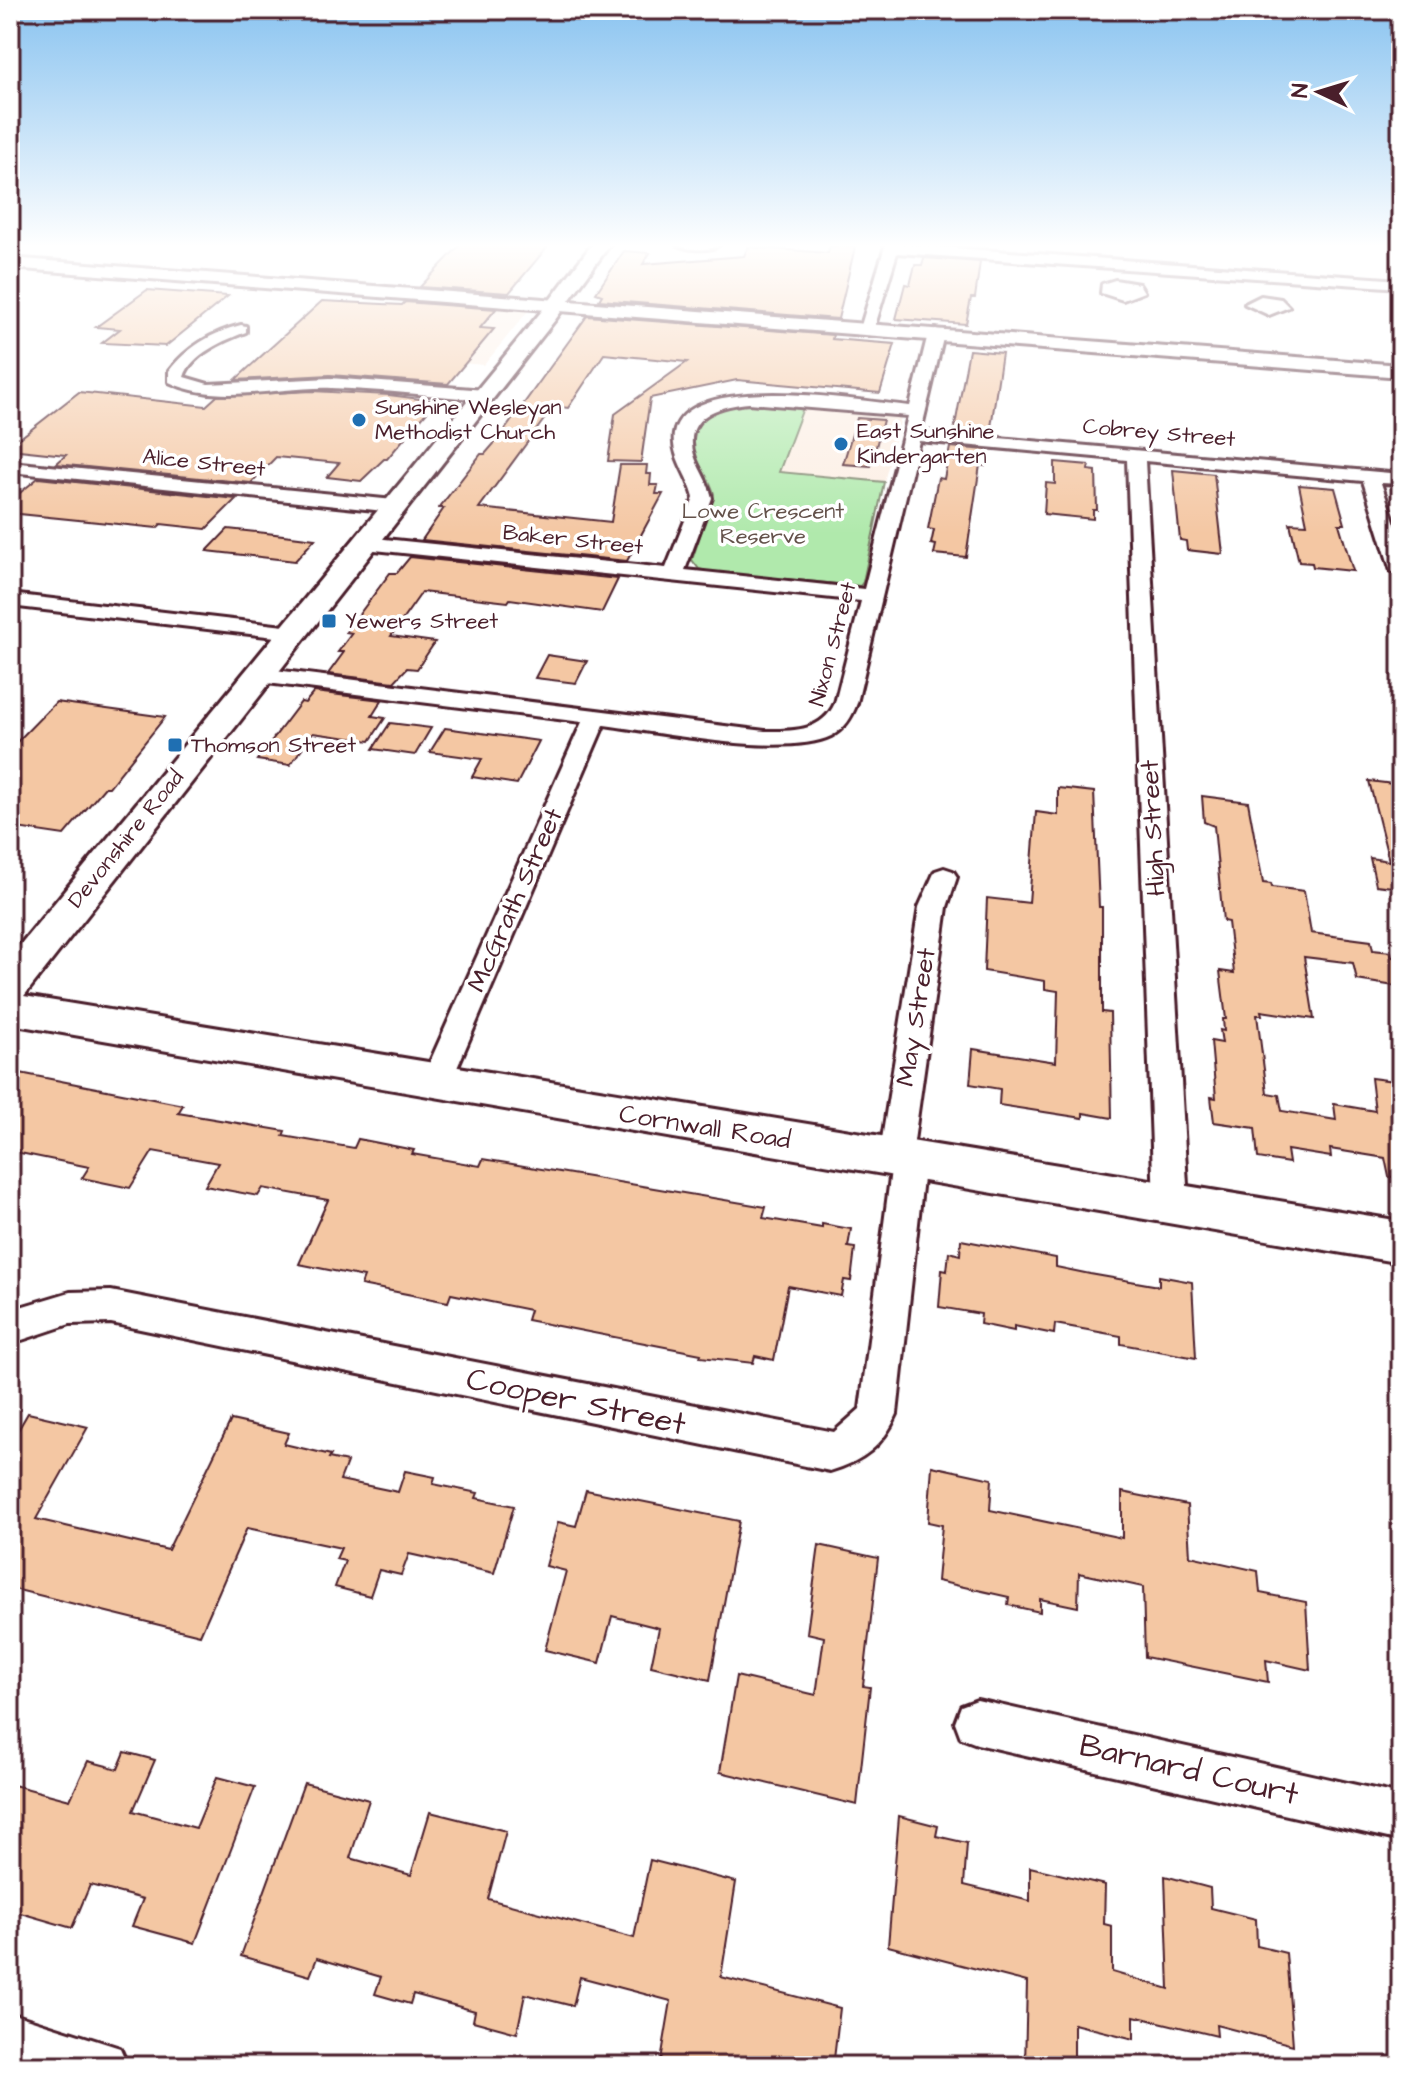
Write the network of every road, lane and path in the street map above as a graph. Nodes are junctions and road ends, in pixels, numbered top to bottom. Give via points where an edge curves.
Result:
1 (215, 340) edge
2 (528, 340) edge
3 (935, 340) edge
4 (1010, 340) edge
5 (1401, 371) edge
6 (485, 395) junction
7 (917, 412) junction
8 (912, 435) junction
9 (1136, 454) junction
10 (10, 467) edge
11 (1370, 476) junction
12 (1401, 479) edge
13 (394, 506) junction
14 (365, 543) junction
15 (1401, 571) edge
16 (674, 574) junction
17 (872, 596) junction
18 (10, 600) edge
19 (293, 633) junction
20 (259, 675) junction
21 (595, 718) junction
22 (944, 877) dead end
23 (10, 985) edge
24 (10, 1009) edge
25 (436, 1082) junction
26 (902, 1159) junction
27 (1171, 1202) junction
28 (1401, 1242) edge
29 (10, 1327) edge
30 (977, 1722) dead end
31 (1401, 1818) edge
32 (10, 2039) edge
33 (102, 2066) edge

1 - 6 street via 178,369 175,379 208,389 330,383
2 - 6 main road, Devonshire Road
3 - 7 street, Nixon Street
4 - 5 street
6 - 13 main road, Devonshire Road
7 - 8 street, Nixon Street
7 - 16 street via 749,398 699,408 687,424 683,447 703,498
8 - 9 street, Cobrey Street
8 - 17 street, Nixon Street
9 - 11 street, Cobrey Street
9 - 27 street, High Street
10 - 13 street, Alice Street
11 - 12 street, Cobrey Street
11 - 15 street
13 - 14 main road, Devonshire Road
14 - 16 street, Baker Street
14 - 19 main road, Devonshire Road
16 - 17 street, Baker Street
17 - 21 street, Nixon Street via 843,715 827,729 787,739
18 - 19 street
19 - 20 main road, Devonshire Road
20 - 21 street
20 - 23 main road, Devonshire Road
21 - 25 street, McGrath Street
22 - 26 street, May Street via 933,907
24 - 25 main road, Cornwall Road
25 - 26 main road, Cornwall Road
26 - 27 main road, Cornwall Road
26 - 29 street, Cooper Street via 878,1414 869,1430 830,1452 111,1307 70,1308
27 - 28 main road, Cornwall Road
30 - 31 street, Barnard Court
32 - 33 street

